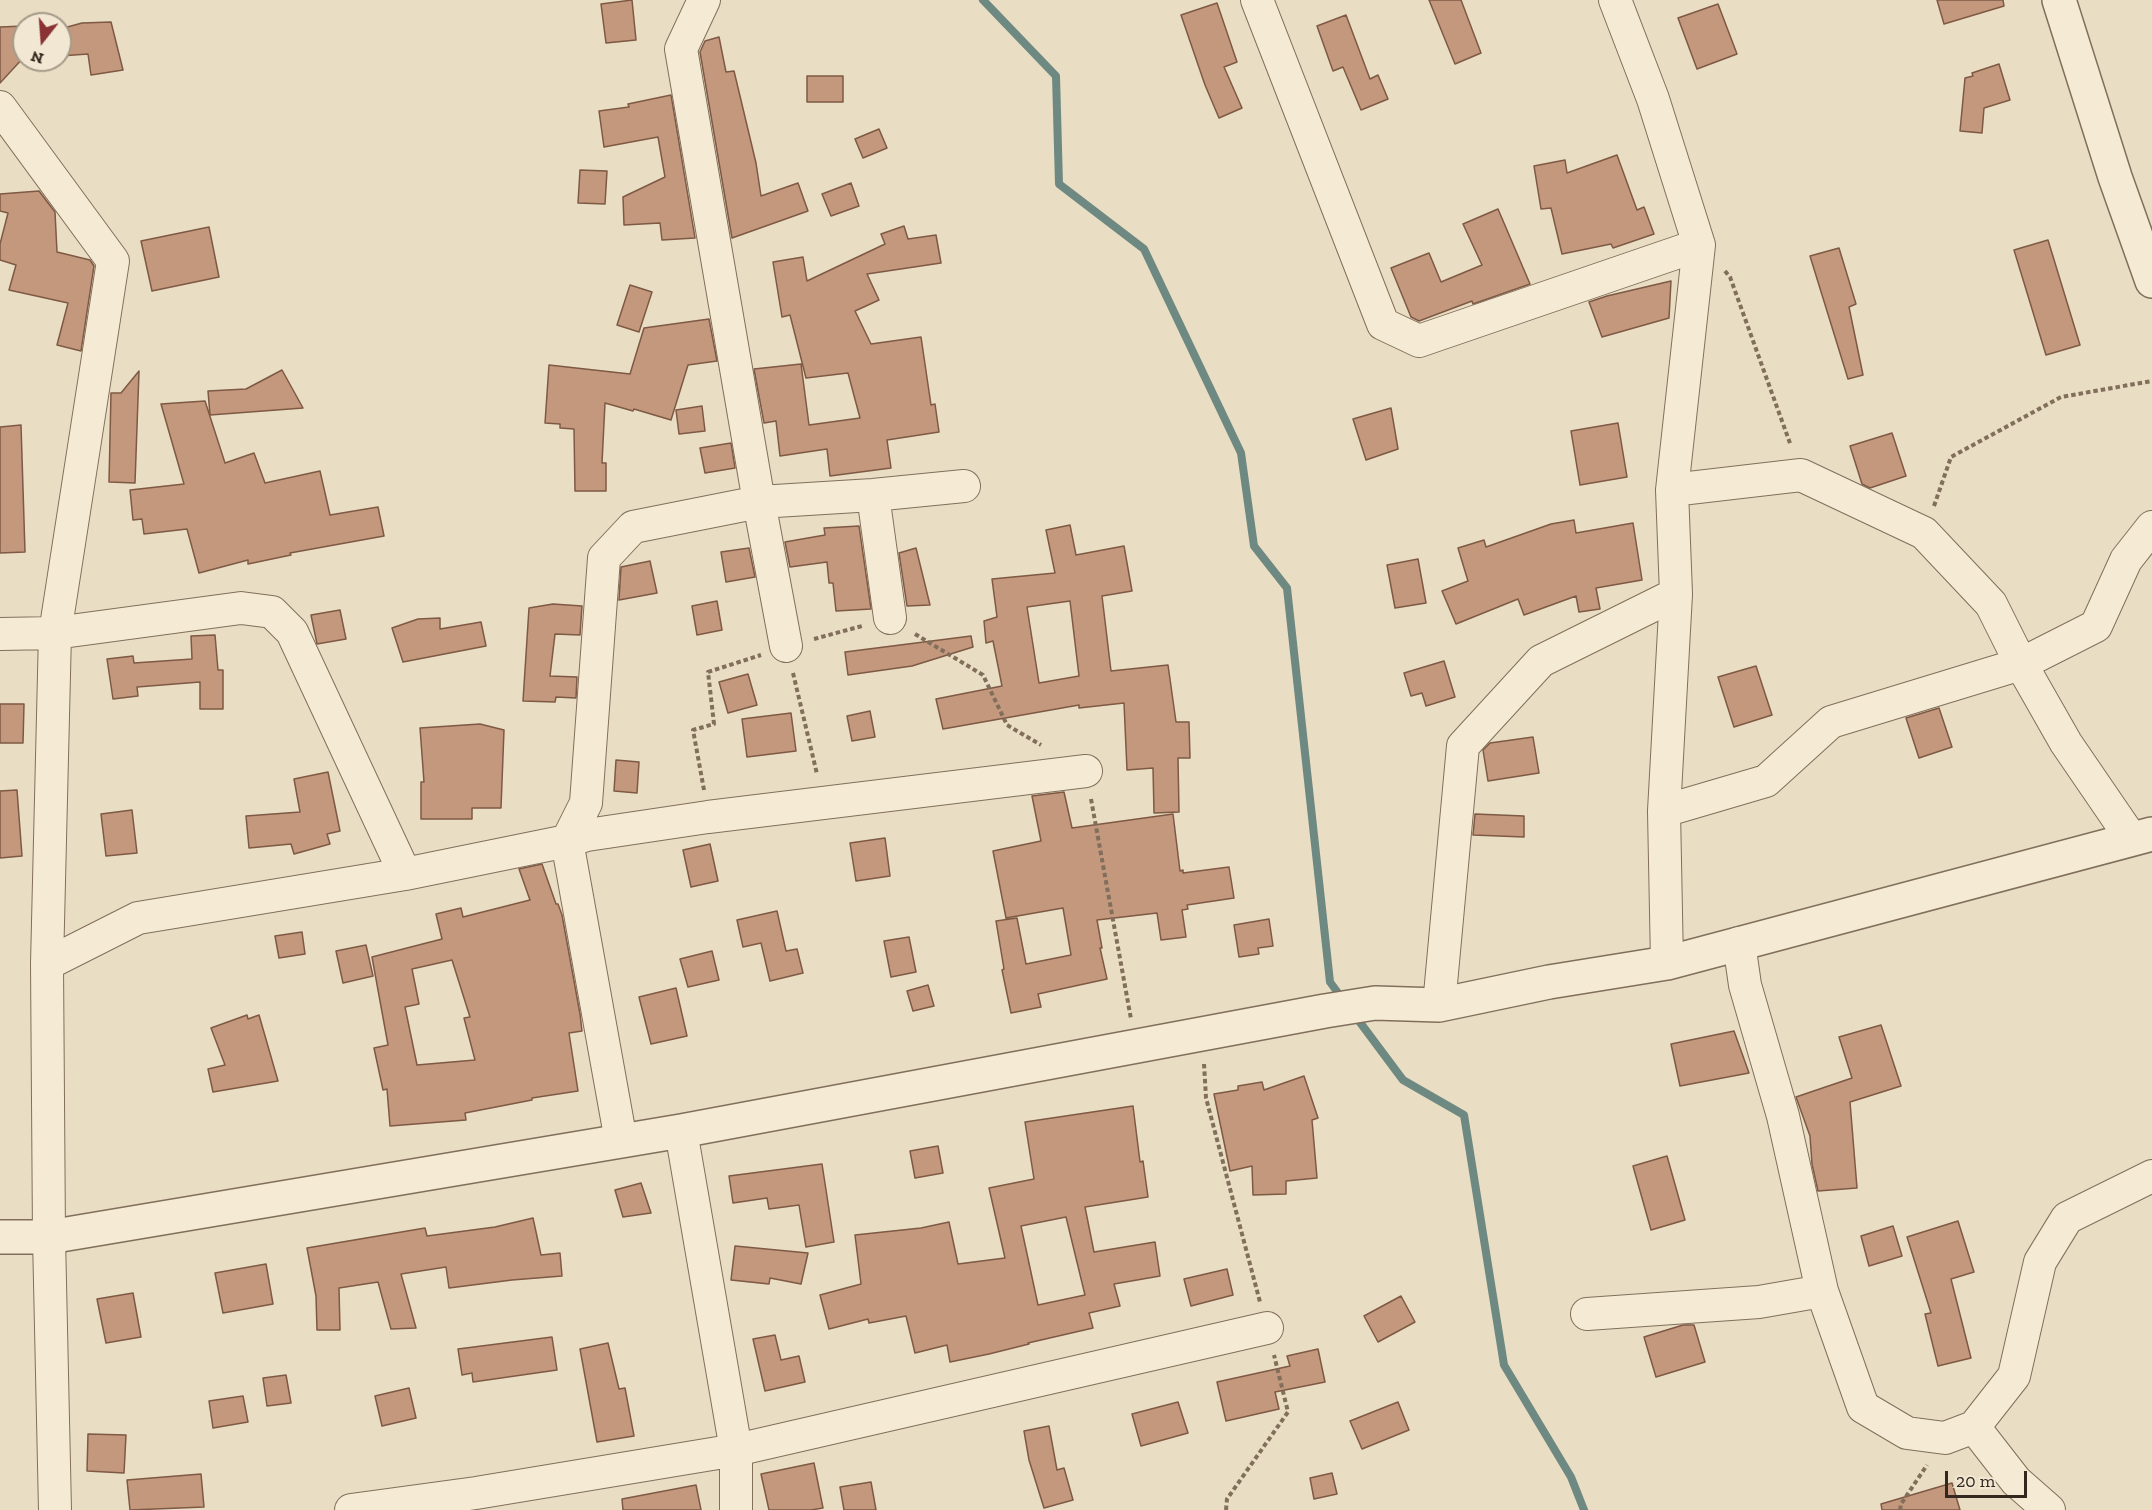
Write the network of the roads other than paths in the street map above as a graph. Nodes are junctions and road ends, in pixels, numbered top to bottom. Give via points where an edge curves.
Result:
1 (704, 0) edge
2 (1257, 0) edge
3 (1615, 0) edge
4 (2059, 0) edge
5 (0, 107) edge
6 (1699, 245) junction
7 (2152, 281) edge
8 (964, 486) dead end
9 (1672, 490) junction
10 (873, 495) junction
11 (759, 502) junction
12 (2152, 527) edge
13 (1676, 594) junction
14 (890, 618) dead end
15 (55, 633) junction
16 (0, 634) edge
17 (786, 646) road end
18 (2021, 664) junction
19 (1086, 771) dead end
20 (1664, 812) junction
21 (2141, 836) edge
22 (567, 841) junction
23 (405, 874) junction
24 (1739, 943) junction
25 (1667, 963) junction
26 (47, 964) junction
27 (1439, 1005) junction
28 (681, 1131) junction
29 (621, 1141) junction
30 (2152, 1176) edge
31 (0, 1237) edge
32 (49, 1237) junction
33 (1822, 1291) junction
34 (1587, 1314) dead end
35 (1267, 1328) road end
36 (1974, 1427) junction
37 (736, 1450) junction
38 (468, 1502) edge
39 (55, 1510) edge
40 (351, 1510) edge
41 (736, 1510) edge
42 (2049, 1510) edge

1 - 11 street via 681,49
2 - 6 street via 1383,324 1419,340
3 - 6 street via 1653,99
4 - 7 street
5 - 15 street via 113,261
6 - 9 street
8 - 10 street
9 - 13 street
9 - 18 street via 1802,475 1924,533 1991,604
10 - 11 street
10 - 14 street
11 - 17 street
11 - 22 street via 633,527 604,558 586,803
12 - 18 street via 2126,560 2096,626
13 - 20 street
13 - 27 street via 1541,661 1463,746
15 - 16 street
15 - 23 street via 241,608 272,612 292,632
15 - 26 street
18 - 20 street via 1831,722 1766,781
18 - 21 street via 2066,743
19 - 22 street via 708,817
20 - 25 street
21 - 24 street
22 - 23 street
22 - 29 street
23 - 26 street via 138,918
24 - 25 street
24 - 33 street via 1745,985 1783,1116
25 - 27 street
26 - 32 street
27 - 28 street via 1375,1003 1325,1011
28 - 29 street
28 - 37 street
29 - 32 street
30 - 36 street via 2067,1218 2040,1262 2014,1376
31 - 32 street
32 - 39 street
33 - 34 street via 1759,1302
33 - 36 street via 1863,1407 1907,1433 1945,1438
35 - 37 street
36 - 42 street via 2016,1480
37 - 38 street
37 - 41 street
38 - 40 street

